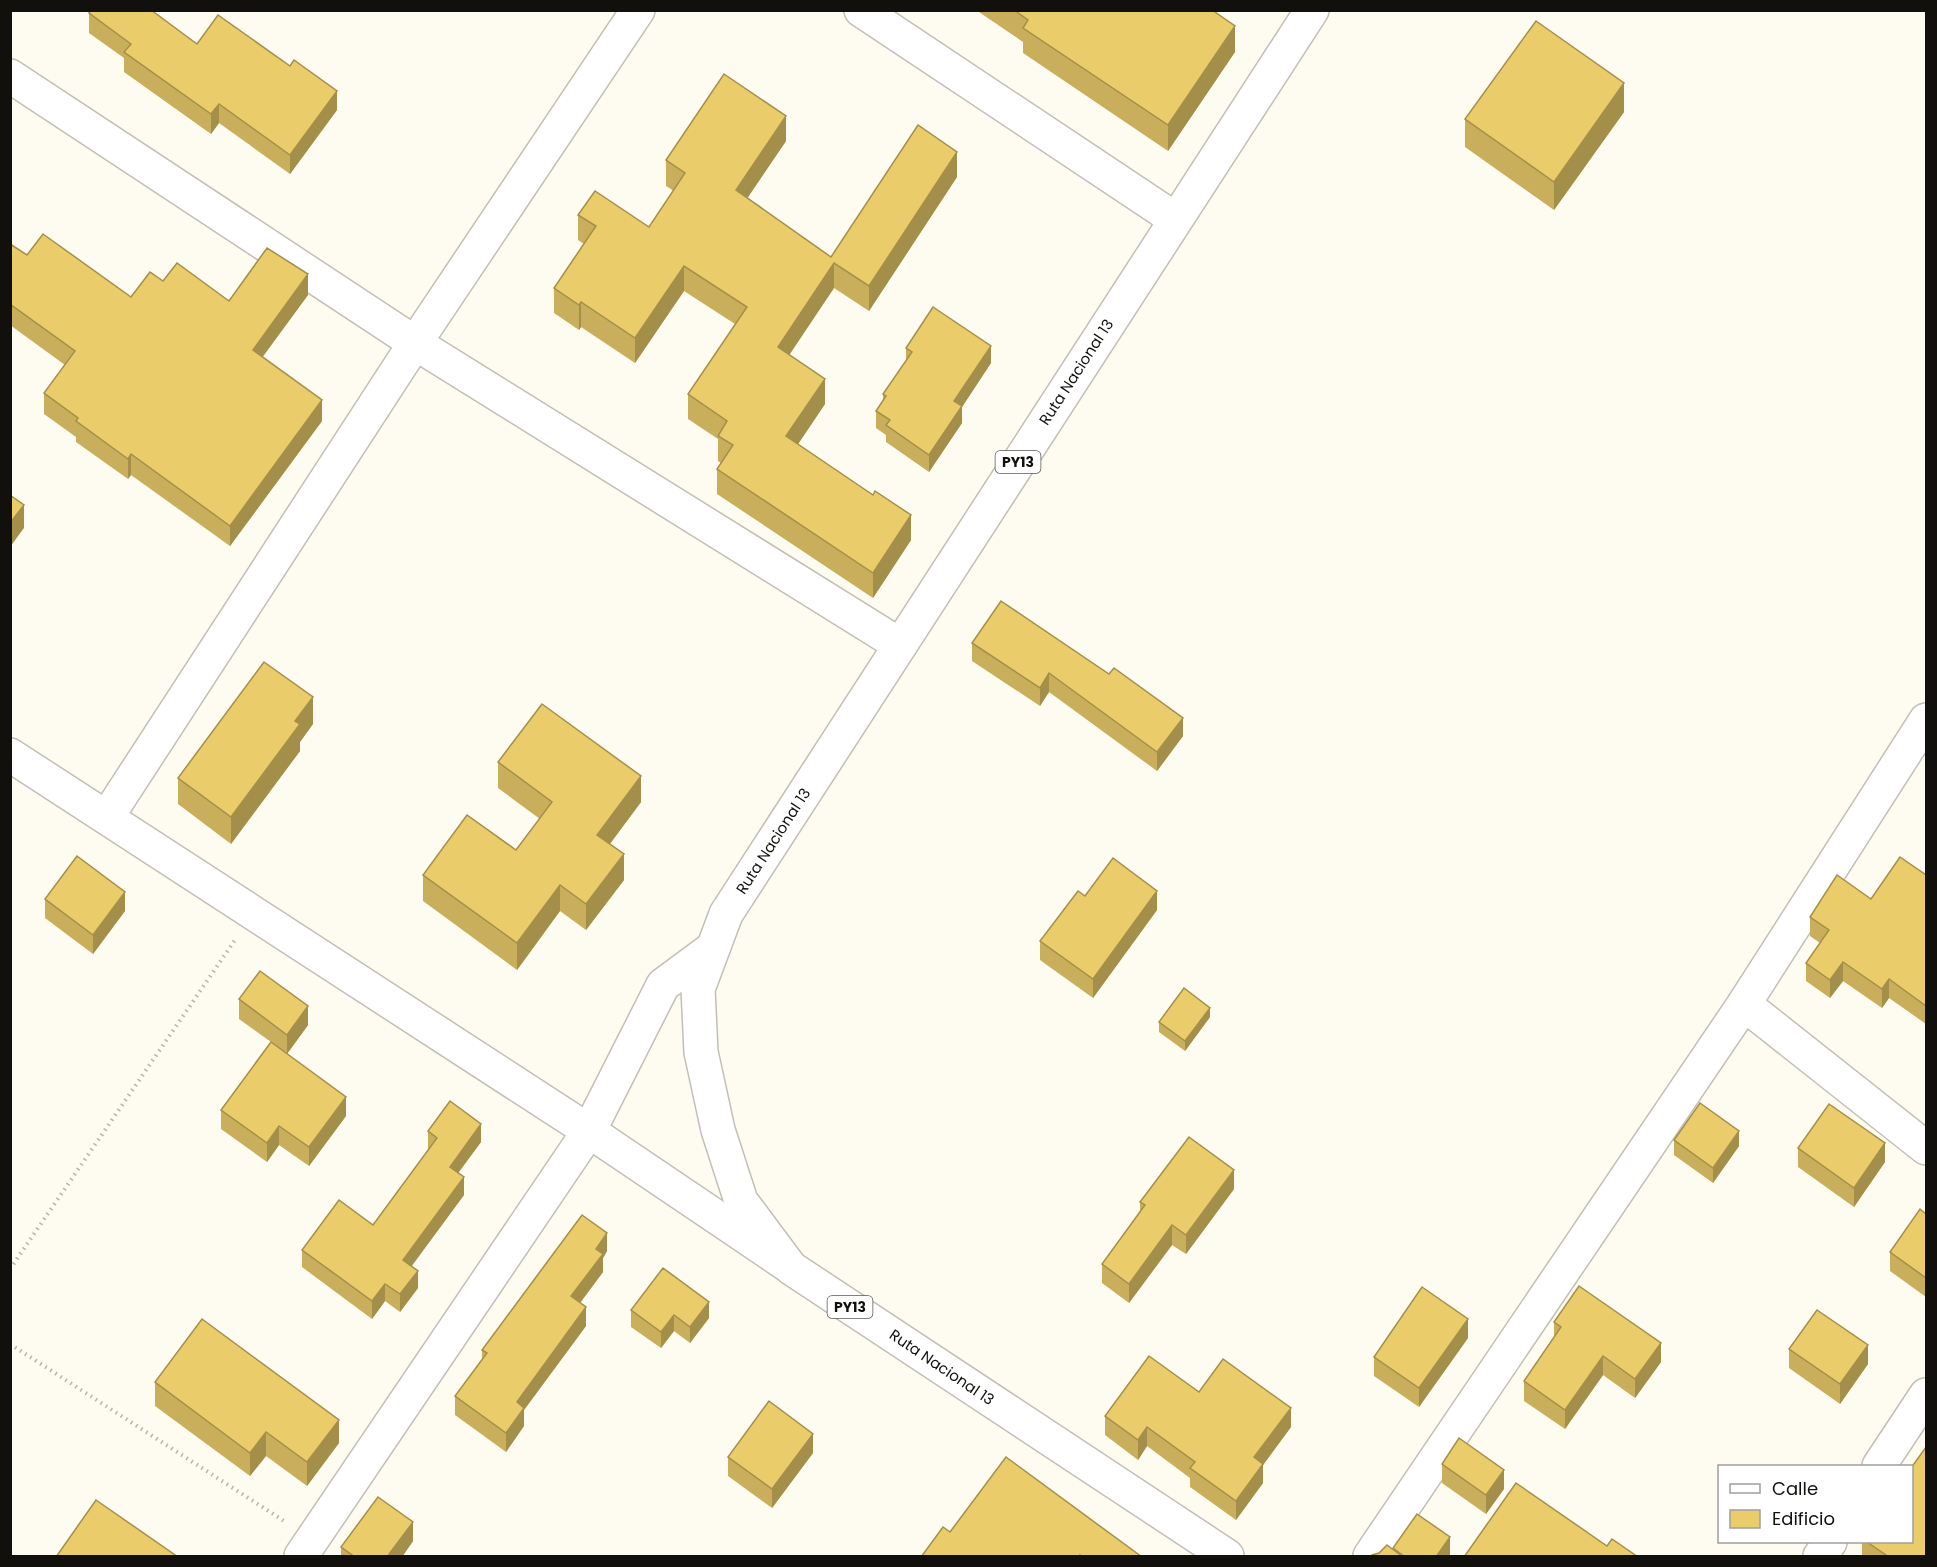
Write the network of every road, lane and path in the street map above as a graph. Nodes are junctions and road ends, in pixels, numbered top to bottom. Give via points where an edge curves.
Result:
1 (638, 10) edge
2 (861, 10) edge
3 (1312, 10) edge
4 (10, 76) edge
5 (1175, 219) junction
6 (415, 343) junction
7 (900, 645) junction
8 (1926, 720) edge
9 (10, 755) edge
10 (107, 817) junction
11 (253, 913) junction
12 (713, 948) junction
13 (1744, 1004) junction
14 (589, 1131) junction
15 (1926, 1148) edge
16 (791, 1268) junction
17 (10, 1269) edge
18 (10, 1344) edge
19 (1926, 1395) edge
20 (1881, 1465) edge
21 (1829, 1543) edge
22 (306, 1548) edge
23 (1227, 1557) edge
24 (1370, 1557) edge
25 (1820, 1557) edge

1 - 6 main road
2 - 5 main road
3 - 5 main road, Ruta Nacional 13 / PY13
4 - 6 main road
5 - 7 main road, Ruta Nacional 13 / PY13
6 - 7 main road
6 - 10 main road
7 - 12 main road, Ruta Nacional 13 / PY13 via 726,914
8 - 13 main road
9 - 10 main road
10 - 11 main road
11 - 14 main road
11 - 17 path
12 - 14 main road via 663,985
12 - 16 main road, Ruta Nacional 13 / PY13 via 698,989 701,1052 718,1130 741,1201
13 - 15 main road
13 - 24 main road
14 - 16 main road
14 - 22 main road
16 - 23 main road, Ruta Nacional 13 / PY13
18 - 22 path
19 - 20 main road
21 - 25 main road

